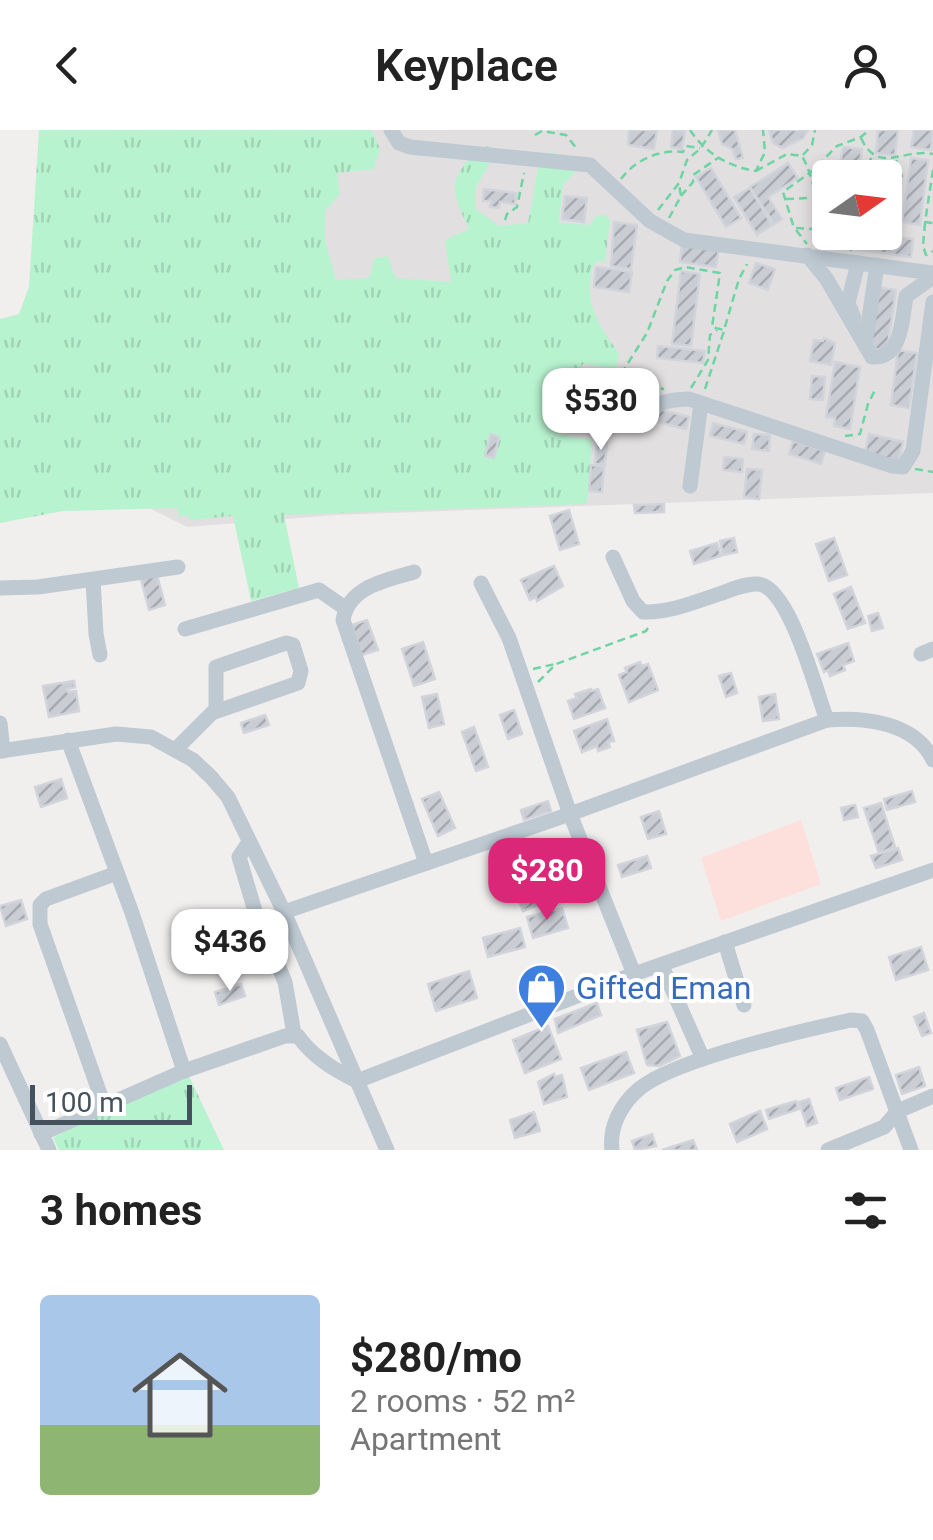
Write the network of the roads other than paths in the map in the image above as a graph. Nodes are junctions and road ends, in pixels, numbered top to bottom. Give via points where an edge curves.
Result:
1 (391, 130) edge
2 (812, 256) junction
3 (853, 262) junction
4 (877, 266) junction
5 (908, 270) junction
6 (933, 275) edge
7 (906, 296) junction
8 (933, 302) edge
9 (865, 346) junction
10 (694, 399) junction
11 (622, 423) dead end
12 (690, 486) dead end
13 (614, 557) dead end
14 (178, 567) dead end
15 (414, 572) dead end
16 (93, 580) junction
17 (481, 583) dead end
18 (0, 588) edge
19 (345, 608) junction
20 (185, 628) dead end
21 (100, 655) dead end
22 (216, 711) junction
23 (827, 720) junction
24 (0, 723) edge
25 (68, 740) junction
26 (176, 748) junction
27 (2, 751) edge
28 (933, 760) edge
29 (570, 814) junction
30 (250, 842) junction
31 (426, 864) junction
32 (933, 870) edge
33 (117, 872) junction
34 (284, 912) junction
35 (724, 942) junction
36 (662, 966) junction
37 (634, 974) junction
38 (744, 1005) dead end
39 (294, 1034) junction
40 (0, 1044) edge
41 (703, 1059) junction
42 (184, 1071) junction
43 (357, 1081) junction
44 (933, 1096) edge
45 (105, 1108) junction
46 (898, 1112) junction
47 (40, 1134) junction
48 (49, 1150) edge
49 (386, 1150) edge
50 (612, 1150) edge
51 (828, 1150) edge
52 (911, 1150) edge

1 - 2 street via 410,147 590,166 657,226 684,240
2 - 3 street
2 - 9 street
3 - 4 street
3 - 9 street via 848,302
4 - 5 street
4 - 9 street
5 - 6 street
5 - 7 street
6 - 7 street
7 - 9 street via 891,353 872,357
8 - 10 street via 913,452 903,467
10 - 11 street via 660,402
10 - 12 street
13 - 23 street via 643,612 759,584 774,591
14 - 16 street
15 - 19 street via 374,584
16 - 18 street
16 - 21 street
17 - 29 street via 509,638
19 - 20 street via 319,590
19 - 31 street
22 - 22 street via 298,683 302,671 293,646 216,666
22 - 26 street
23 - 28 street via 868,720 904,732 920,740
23 - 29 street
24 - 27 street
25 - 26 street via 116,734 151,737
25 - 27 street
25 - 33 street
26 - 30 street via 228,798
29 - 31 street
29 - 37 street
30 - 34 street
30 - 39 street via 239,857 285,982
31 - 34 street
32 - 35 street
33 - 42 street
33 - 45 street via 46,899 39,913
34 - 43 street
35 - 36 street
35 - 38 street
36 - 37 street
36 - 41 street
37 - 43 street
39 - 42 street
39 - 43 street
40 - 47 street
41 - 46 street via 862,1021
41 - 50 street via 638,1089 612,1129
42 - 45 street
43 - 49 street
44 - 46 street
45 - 47 street
46 - 51 street via 884,1127
46 - 52 street
47 - 48 street

